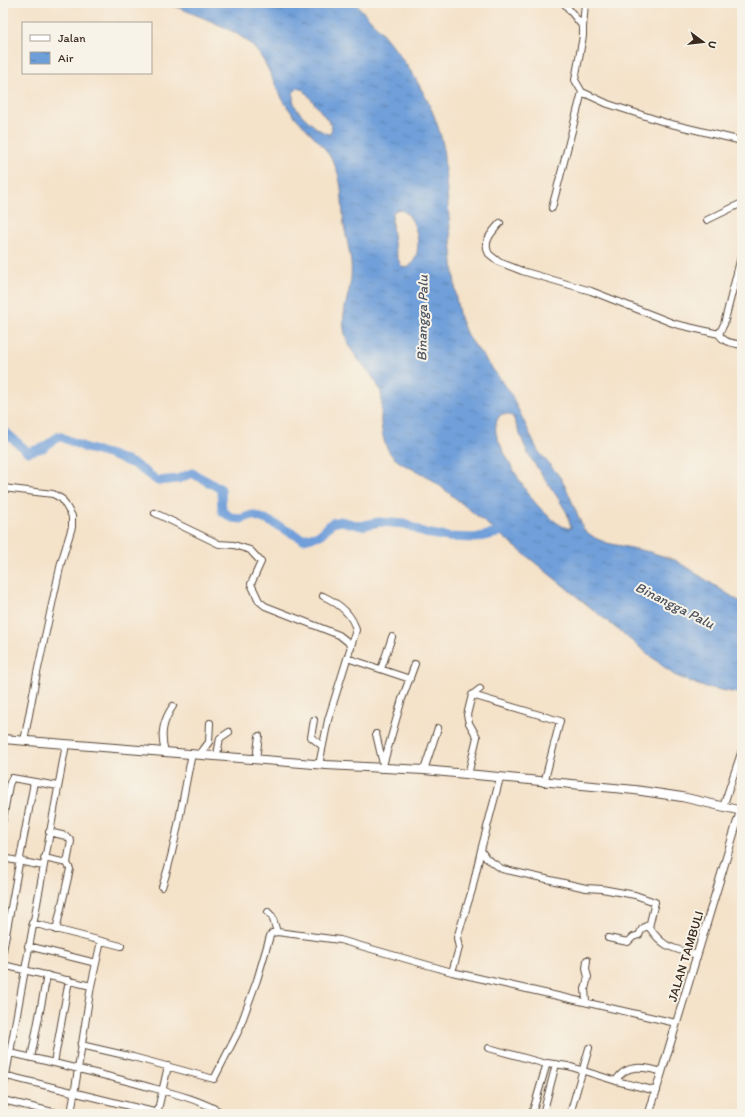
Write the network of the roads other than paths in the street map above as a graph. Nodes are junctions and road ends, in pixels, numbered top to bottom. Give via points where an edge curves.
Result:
1 (564, 3) edge
2 (585, 3) edge
3 (583, 27) junction
4 (582, 92) junction
5 (742, 141) edge
6 (742, 203) edge
7 (552, 208) dead end
8 (707, 220) dead end
9 (500, 223) dead end
10 (742, 253) edge
11 (719, 334) junction
12 (742, 345) edge
13 (3, 488) edge
14 (156, 513) dead end
15 (323, 596) dead end
16 (392, 637) dead end
17 (351, 648) junction
18 (347, 658) junction
19 (416, 664) dead end
20 (380, 669) junction
21 (410, 679) junction
22 (480, 689) dead end
23 (472, 696) junction
24 (173, 706) dead end
25 (314, 720) dead end
26 (210, 723) dead end
27 (438, 728) dead end
28 (229, 732) dead end
29 (376, 734) dead end
30 (259, 736) dead end
31 (3, 739) edge
32 (24, 741) junction
33 (66, 744) junction
34 (322, 746) junction
35 (742, 750) edge
36 (165, 752) junction
37 (196, 754) junction
38 (217, 755) junction
39 (256, 759) junction
40 (319, 764) junction
41 (383, 766) junction
42 (424, 770) junction
43 (468, 775) junction
44 (500, 778) junction
45 (34, 782) junction
46 (544, 783) junction
47 (58, 786) junction
48 (723, 807) junction
49 (741, 809) edge
50 (3, 820) edge
51 (49, 832) junction
52 (481, 850) junction
53 (3, 858) edge
54 (44, 858) junction
55 (19, 861) junction
56 (67, 863) junction
57 (43, 866) junction
58 (162, 887) dead end
59 (268, 912) dead end
60 (32, 924) junction
61 (649, 924) junction
62 (56, 930) junction
63 (277, 932) junction
64 (608, 938) dead end
65 (101, 941) junction
66 (28, 946) junction
67 (121, 946) dead end
68 (3, 951) edge
69 (697, 955) junction
70 (587, 960) dead end
71 (96, 963) junction
72 (3, 965) edge
73 (24, 970) junction
74 (452, 972) junction
75 (47, 975) junction
76 (69, 980) junction
77 (91, 986) junction
78 (586, 1001) junction
79 (676, 1023) junction
80 (81, 1045) junction
81 (489, 1048) dead end
82 (589, 1048) dead end
83 (3, 1049) edge
84 (10, 1052) junction
85 (31, 1058) junction
86 (54, 1063) junction
87 (546, 1064) junction
88 (556, 1064) junction
89 (168, 1066) junction
90 (77, 1068) junction
91 (583, 1071) junction
92 (662, 1072) junction
93 (4, 1075) edge
94 (616, 1081) junction
95 (3, 1090) edge
96 (162, 1091) junction
97 (657, 1091) junction
98 (74, 1093) junction
99 (3, 1099) edge
100 (49, 1112) edge
101 (61, 1114) edge
102 (71, 1114) edge
103 (158, 1114) edge
104 (224, 1114) edge
105 (532, 1114) edge
106 (543, 1114) edge
107 (570, 1114) edge
108 (649, 1114) edge

1 - 3 street
2 - 3 street
3 - 4 street via 575,77
4 - 5 street via 608,104 667,123
4 - 7 street
6 - 8 street
9 - 11 street via 488,237 487,243 489,254 499,262 591,291 675,324
10 - 11 street via 724,324
11 - 12 street via 726,341
13 - 32 street via 53,494 62,499 72,516 72,527 61,563
14 - 17 street via 219,544 250,550 261,562 251,584 259,601 265,606 339,635
15 - 17 street via 339,604 355,627
16 - 20 street
17 - 18 street
18 - 20 street
18 - 34 street
19 - 21 street
20 - 21 street
21 - 41 street
22 - 23 street
23 - 43 street via 467,718 477,737
23 - 46 street via 560,721
24 - 36 street via 163,724 162,741
25 - 34 street via 311,737
26 - 37 street via 209,742
27 - 42 street
28 - 38 street via 220,738
29 - 41 street
30 - 39 street
31 - 32 main road
32 - 33 main road
33 - 36 main road
33 - 47 street
34 - 40 street
35 - 48 street
36 - 37 main road
37 - 38 main road
37 - 58 street via 186,780 178,830
38 - 39 main road
39 - 40 main road
40 - 41 main road
41 - 42 main road
42 - 43 main road
43 - 44 main road
44 - 46 main road
44 - 52 street
45 - 47 street
45 - 50 street via 12,779
45 - 55 street
46 - 48 main road via 660,793
47 - 51 street
48 - 49 main road
49 - 69 street, JALAN TAMBULI
51 - 54 street
51 - 56 street via 66,836 72,841
52 - 61 street via 486,858 502,869 586,888 635,895 653,901 655,904
52 - 74 street via 457,938 459,948
53 - 55 street
54 - 56 street
54 - 57 street
55 - 57 street
55 - 68 street
56 - 62 street via 70,869
57 - 60 street
59 - 63 street via 272,916
60 - 62 street
60 - 66 street
61 - 64 street via 628,942
61 - 69 street via 662,943
62 - 65 street
63 - 74 street via 340,940
63 - 89 street via 270,936 238,1032 216,1077 210,1079
65 - 67 street
65 - 71 street
66 - 71 street
66 - 73 street
69 - 79 street, JALAN TAMBULI
70 - 78 street
71 - 77 street
72 - 73 street
73 - 75 street
73 - 84 street
74 - 78 street
75 - 76 street
75 - 85 street
76 - 77 street
76 - 86 street
77 - 80 street
78 - 79 street
79 - 92 street, JALAN TAMBULI
80 - 89 street
80 - 90 street
81 - 87 street
82 - 91 street
83 - 84 street
84 - 85 street
84 - 93 street
85 - 86 street
86 - 90 street
87 - 88 street
87 - 105 street
88 - 91 street
88 - 106 street
89 - 96 street
90 - 96 street
90 - 98 street
91 - 94 street
91 - 107 street
92 - 94 street via 633,1067 618,1075
92 - 97 street, JALAN TAMBULI
93 - 95 street
93 - 98 street
94 - 97 street
96 - 103 street
96 - 104 street via 200,1102
97 - 108 street, JALAN TAMBULI
98 - 102 street
98 - 103 street
99 - 100 street
100 - 101 street

